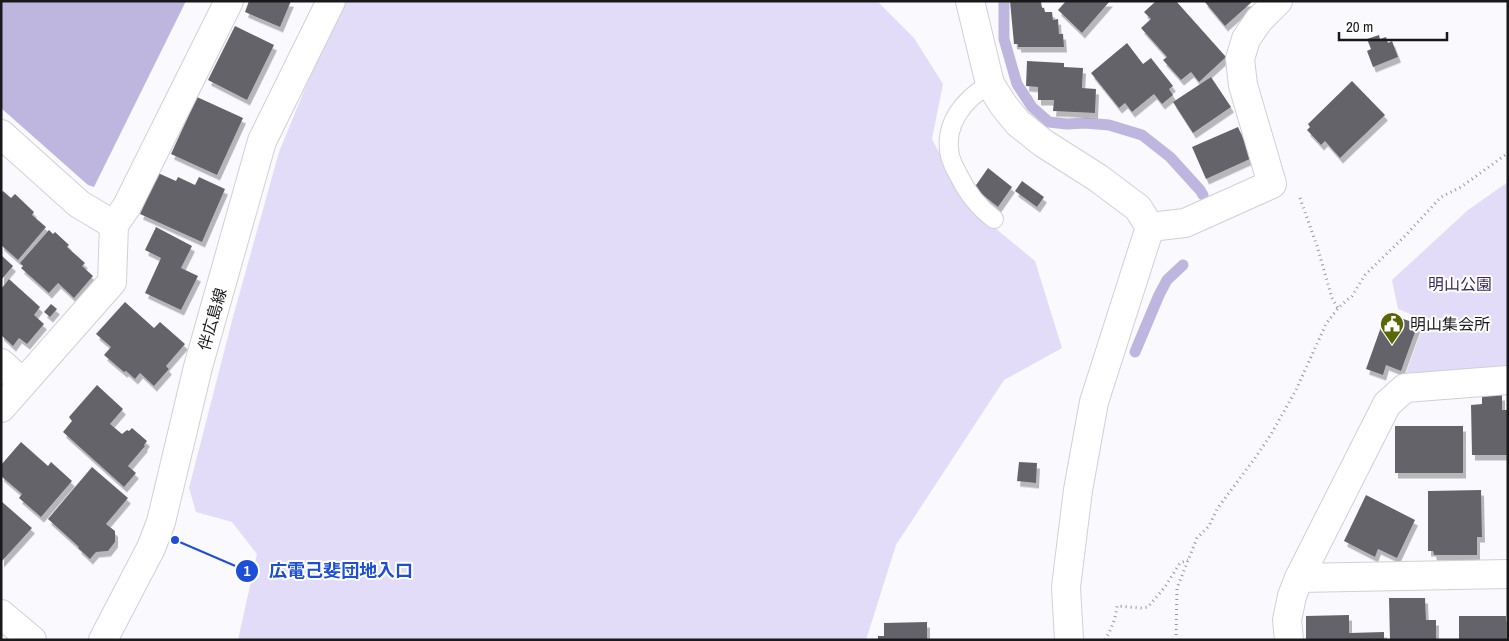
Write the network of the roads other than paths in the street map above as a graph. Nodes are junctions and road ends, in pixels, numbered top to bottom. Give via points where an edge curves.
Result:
1 (229, 1) edge
2 (330, 1) edge
3 (970, 1) edge
4 (1278, 1) edge
5 (990, 84) junction
6 (1, 134) edge
7 (994, 220) dead end
8 (114, 225) junction
9 (1150, 227) junction
10 (1, 363) edge
11 (1508, 380) edge
12 (23, 383) junction
13 (1, 408) edge
14 (1508, 574) edge
15 (1299, 578) junction
16 (1, 614) edge
17 (32, 640) edge
18 (104, 640) edge
19 (1069, 640) edge
20 (1289, 640) edge

1 - 8 street via 127,206
2 - 18 street, 伴広島線 via 262,141 198,367 161,522
3 - 5 street
4 - 9 street via 1246,39 1240,59 1243,85 1272,184 1185,223
5 - 7 lane via 978,91 960,110 951,126 948,142 950,158 972,199
5 - 9 street via 1018,123 1043,144 1098,178 1138,208
6 - 8 street via 79,204
8 - 12 street via 112,282
9 - 19 street via 1094,402 1078,490 1066,587
10 - 12 street
11 - 15 street via 1406,388 1387,404
12 - 13 street
14 - 15 street
15 - 20 street via 1287,620
16 - 17 street

